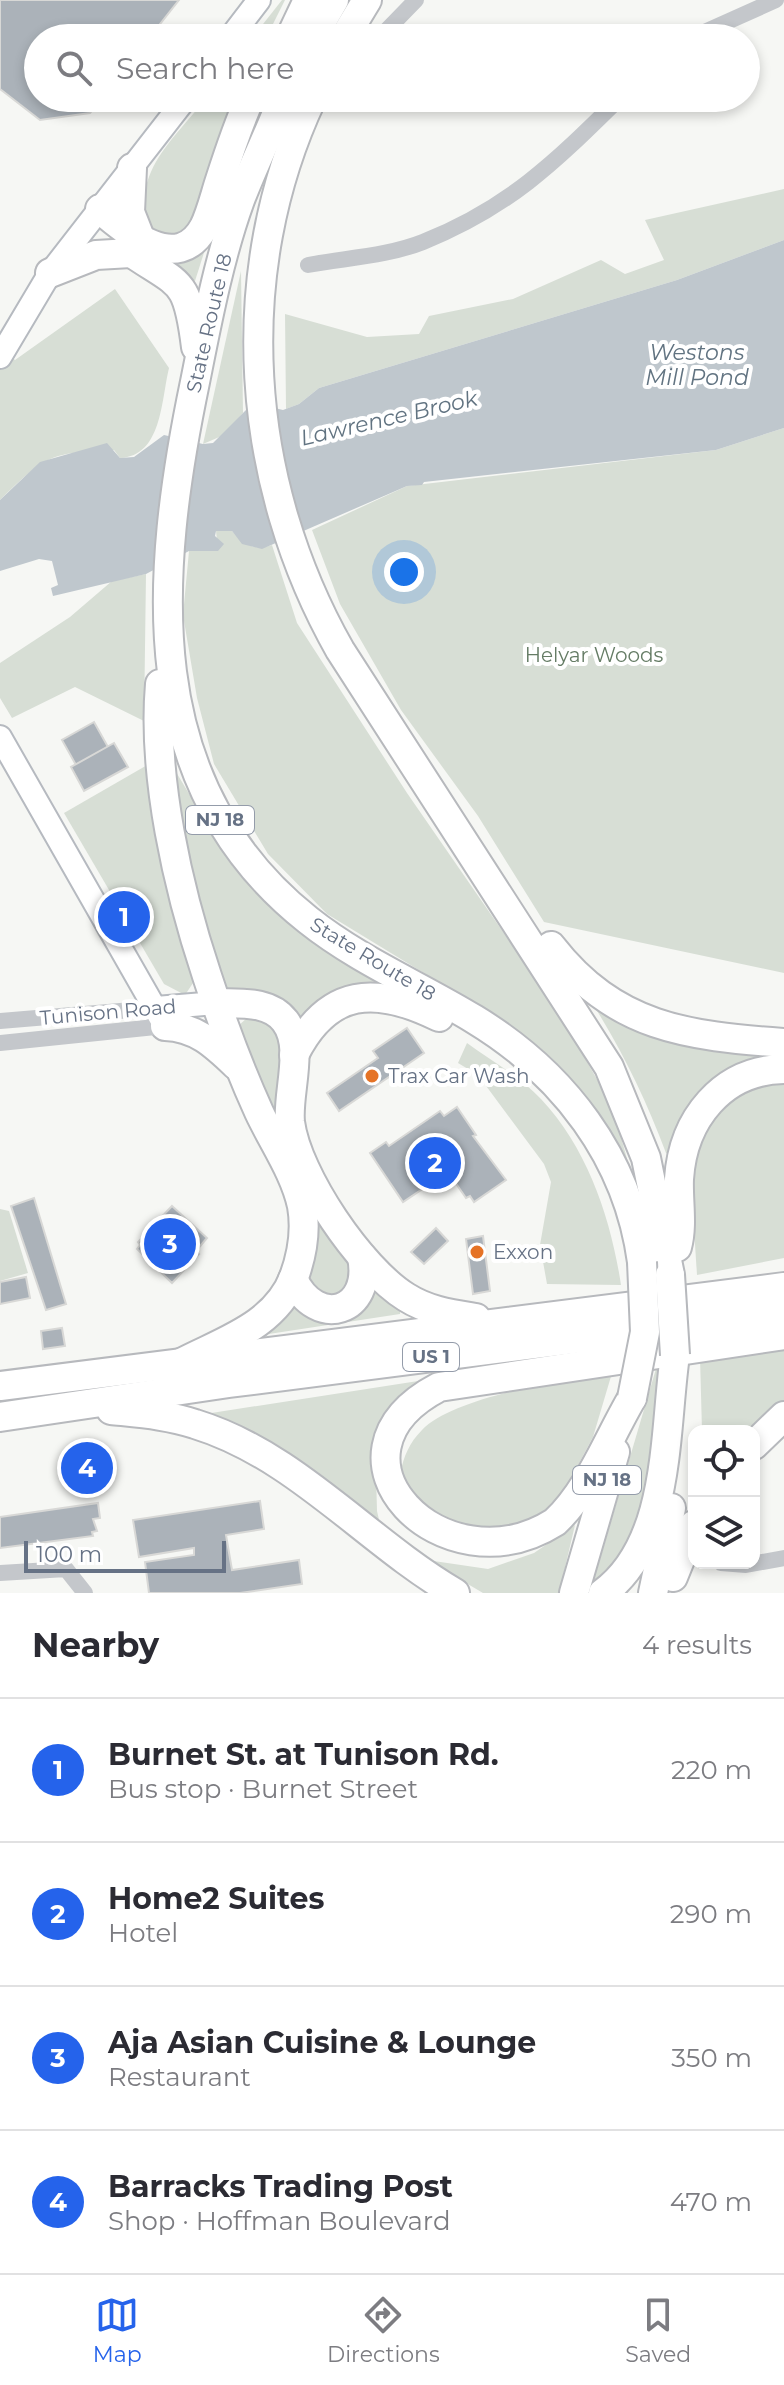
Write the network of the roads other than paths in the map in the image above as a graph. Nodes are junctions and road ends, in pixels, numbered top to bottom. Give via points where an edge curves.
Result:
1 (259, 0) edge
2 (334, 0) edge
3 (367, 0) edge
4 (416, 0) edge
5 (776, 0) edge
6 (305, 6) edge
7 (241, 24) edge
8 (295, 24) edge
9 (320, 24) edge
10 (352, 24) edge
11 (393, 24) edge
12 (722, 24) edge
13 (175, 112) edge
14 (245, 112) edge
15 (261, 112) edge
16 (277, 112) edge
17 (306, 112) edge
18 (606, 112) edge
19 (132, 168) junction
20 (240, 200) junction
21 (95, 216) junction
22 (136, 246) junction
23 (308, 265) dead end
24 (50, 273) junction
25 (0, 357) edge
26 (198, 366) junction
27 (166, 611) junction
28 (0, 737) edge
29 (493, 884) junction
30 (216, 1003) junction
31 (160, 1017) junction
32 (0, 1021) edge
33 (0, 1043) edge
34 (784, 1043) edge
35 (294, 1055) junction
36 (240, 1069) junction
37 (784, 1069) edge
38 (553, 1080) junction
39 (362, 1257) junction
40 (784, 1267) edge
41 (670, 1275) junction
42 (293, 1279) junction
43 (784, 1287) edge
44 (626, 1307) junction
45 (784, 1312) edge
46 (508, 1323) junction
47 (784, 1335) edge
48 (675, 1355) junction
49 (181, 1363) junction
50 (0, 1386) edge
51 (632, 1398) junction
52 (78, 1407) junction
53 (784, 1416) edge
54 (0, 1417) edge
55 (760, 1439) edge
56 (688, 1541) edge
57 (784, 1558) edge
58 (760, 1562) edge
59 (0, 1573) edge
60 (434, 1585) edge
61 (85, 1593) edge
62 (455, 1593) edge
63 (574, 1593) edge
64 (603, 1593) edge
65 (653, 1593) edge
66 (669, 1593) edge

1 - 7 street
2 - 9 highway
3 - 10 highway
4 - 11 street
5 - 12 street
6 - 8 highway
13 - 19 street
14 - 22 highway via 201,232 175,249
15 - 20 highway
16 - 20 highway, State Route 18 / NJ 18
17 - 29 highway, State Route 18 via 269,234 260,313 258,365 275,486 315,604
18 - 23 street via 504,203 420,243
19 - 21 street
19 - 22 highway via 130,212
20 - 26 highway, State Route 18 / NJ 18
21 - 22 highway
21 - 24 street
22 - 24 highway
22 - 26 highway via 184,290
24 - 25 street
26 - 27 highway, State Route 18 / NJ 18 via 174,505
27 - 30 highway via 158,706 166,790 185,899
27 - 38 highway, State Route 18 / NJ 18 via 174,692 187,747 210,803 250,862 309,922 489,1029
28 - 31 street
29 - 34 highway via 534,922 576,975 632,1015 693,1035
29 - 41 highway, State Route 18 via 584,1023 620,1090 653,1184
30 - 31 street, Tunison Road
30 - 35 highway via 255,1005 276,1013 291,1031
30 - 36 highway
31 - 32 street, Tunison Road
31 - 33 street, Tunison Road
31 - 36 highway via 199,1034
35 - 38 highway via 310,1027 332,1007 361,997 383,997 436,1016
35 - 39 highway via 289,1111 298,1152
36 - 42 highway via 302,1207 303,1239
37 - 41 highway via 736,1080 698,1115 681,1164 680,1237
38 - 51 highway, State Route 18 / NJ 18, bridge via 611,1160 632,1212 642,1262 645,1332
39 - 42 highway via 362,1286 343,1307 311,1305
39 - 46 highway via 388,1285 419,1304
40 - 44 highway
41 - 48 highway, State Route 18, bridge
42 - 49 highway via 261,1321
43 - 44 highway, US 1
44 - 46 highway, US 1
45 - 52 highway, US 1
46 - 49 highway, US 1
47 - 51 highway via 439,1387 409,1409 390,1442 386,1472 397,1512 420,1536 449,1552 483,1556 516,1549 548,1529 573,1501
48 - 64 highway via 662,1469 647,1536 633,1563
48 - 65 highway, State Route 18 via 676,1470
49 - 50 highway, US 1
51 - 63 highway, State Route 18 / NJ 18
52 - 54 highway, US 1
52 - 60 highway via 164,1416 237,1440 285,1468
53 - 55 highway
56 - 66 highway
57 - 58 street
59 - 61 street via 66,1569
60 - 62 highway

